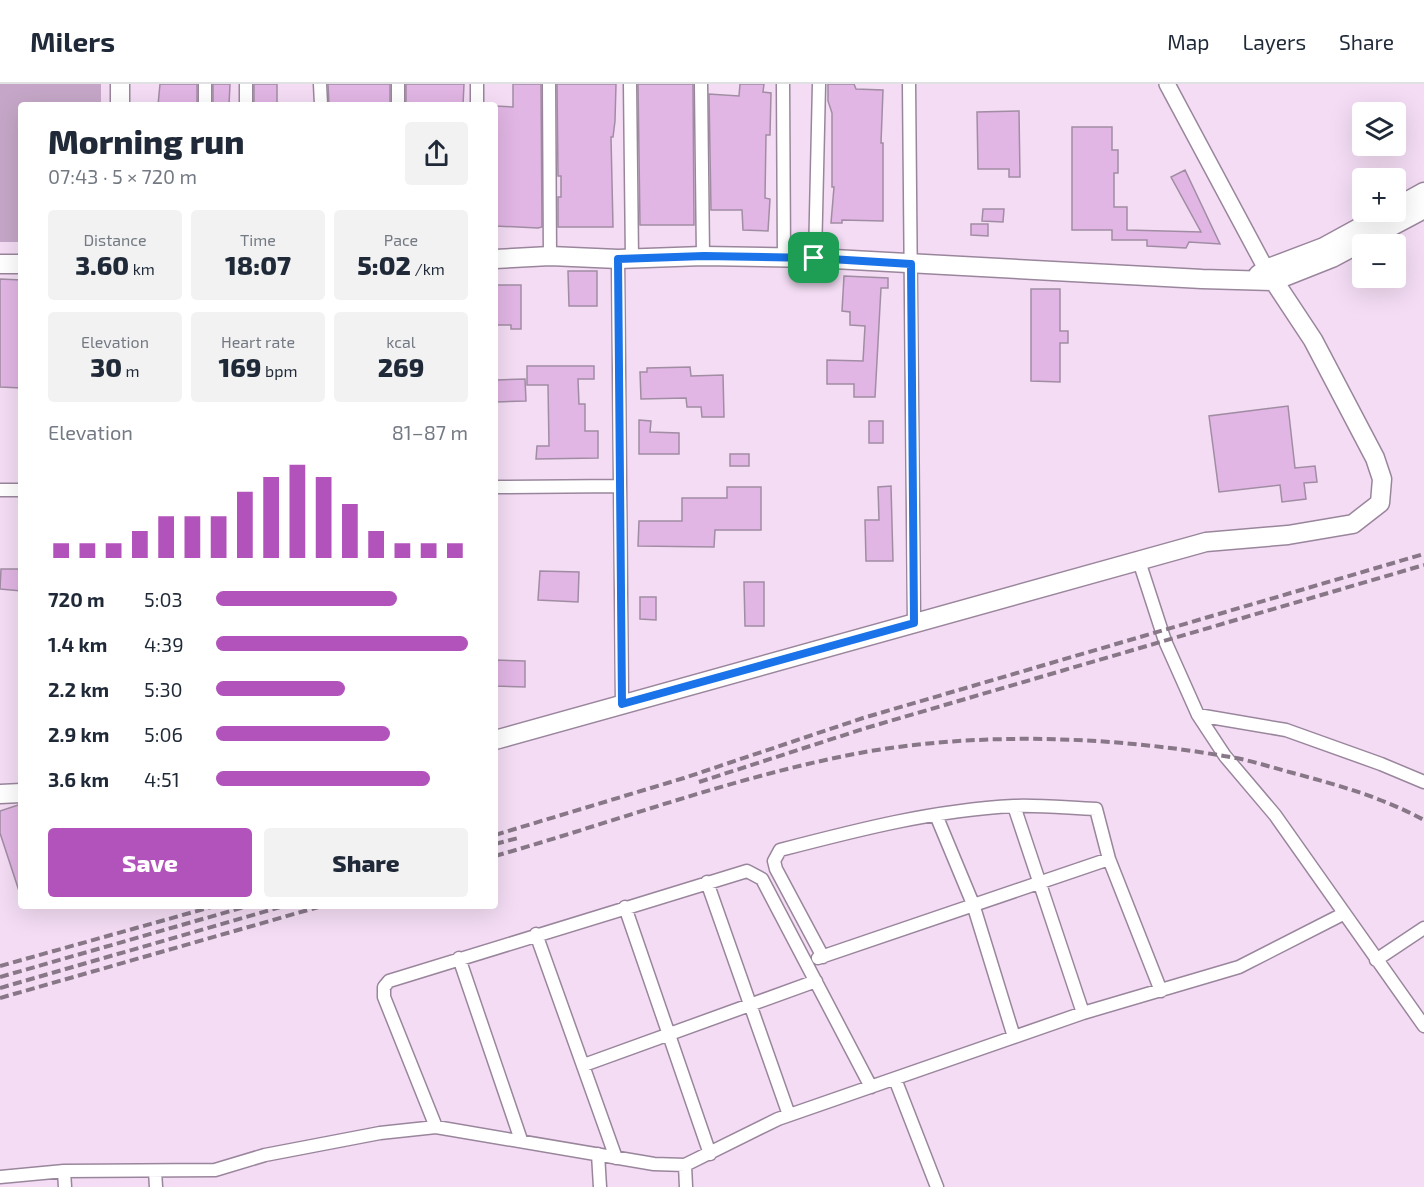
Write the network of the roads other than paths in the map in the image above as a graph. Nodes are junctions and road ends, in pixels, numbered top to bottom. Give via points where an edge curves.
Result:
1 (120, 84) edge
2 (205, 84) edge
3 (246, 84) edge
4 (320, 84) edge
5 (398, 84) edge
6 (477, 84) edge
7 (549, 84) edge
8 (630, 84) edge
9 (701, 84) edge
10 (783, 84) edge
11 (819, 84) edge
12 (909, 84) edge
13 (1167, 84) edge
14 (120, 102) edge
15 (205, 102) edge
16 (246, 102) edge
17 (321, 102) edge
18 (398, 102) edge
19 (477, 102) edge
20 (1424, 192) edge
21 (1406, 202) edge
22 (1424, 208) edge
23 (1370, 222) edge
24 (550, 256) junction
25 (704, 256) junction
26 (784, 258) junction
27 (814, 258) junction
28 (498, 259) edge
29 (625, 259) junction
30 (0, 264) edge
31 (18, 264) edge
32 (911, 264) junction
33 (1264, 276) junction
34 (620, 486) junction
35 (498, 487) edge
36 (0, 490) edge
37 (18, 490) edge
38 (1139, 561) junction
39 (914, 623) junction
40 (622, 704) junction
41 (1198, 715) junction
42 (498, 739) edge
43 (1424, 783) edge
44 (18, 793) edge
45 (0, 794) edge
46 (1014, 806) junction
47 (936, 815) junction
48 (1109, 859) junction
49 (707, 882) junction
50 (1038, 883) junction
51 (973, 904) junction
52 (625, 907) junction
53 (1343, 914) junction
54 (1424, 928) edge
55 (536, 934) junction
56 (823, 957) junction
57 (459, 958) junction
58 (1376, 960) junction
59 (806, 963) junction
60 (816, 981) junction
61 (1161, 991) junction
62 (750, 1005) junction
63 (1083, 1013) junction
64 (1423, 1025) edge
65 (669, 1034) junction
66 (1014, 1037) junction
67 (1424, 1038) edge
68 (584, 1065) junction
69 (894, 1078) junction
70 (871, 1087) junction
71 (789, 1115) junction
72 (435, 1127) junction
73 (521, 1140) junction
74 (598, 1154) junction
75 (710, 1154) junction
76 (616, 1158) junction
77 (685, 1165) junction
78 (64, 1171) junction
79 (155, 1171) junction
80 (0, 1177) edge
81 (65, 1187) edge
82 (156, 1187) edge
83 (600, 1187) edge
84 (686, 1187) edge
85 (937, 1187) edge

1 - 14 main road
2 - 15 street
3 - 16 street
4 - 17 street
5 - 18 street
6 - 19 street
7 - 24 street
8 - 29 street
9 - 25 street
10 - 26 street
11 - 27 street
12 - 32 street
13 - 33 street
20 - 21 main road
22 - 33 main road via 1332,258
23 - 33 main road
24 - 28 main road
24 - 29 main road
25 - 26 main road
25 - 29 main road
26 - 27 main road
27 - 32 main road
29 - 34 street
30 - 31 main road
32 - 33 main road via 1202,279
32 - 39 street
33 - 38 main road via 1313,340 1375,458 1382,479 1380,503 1353,524 1288,535 1206,542
34 - 35 street
34 - 40 street
36 - 37 street
38 - 39 main road
38 - 41 street via 1165,641
39 - 40 main road
40 - 42 main road
41 - 43 street via 1286,730
41 - 53 street via 1225,756 1275,814
44 - 45 main road
46 - 47 street
46 - 48 street via 1096,809
46 - 50 street
47 - 51 street
47 - 56 street via 877,825 780,850 774,861 776,869
48 - 50 street
48 - 61 street
49 - 52 street
49 - 59 street via 747,871 762,879
49 - 62 street
50 - 51 street
50 - 63 street
51 - 56 street
51 - 66 street
52 - 55 street
52 - 65 street
53 - 58 street
53 - 61 street via 1239,967
54 - 58 street
55 - 57 street
55 - 68 street
56 - 59 street
57 - 72 street via 397,977 384,987 384,997
57 - 73 street
58 - 64 street
59 - 60 street
60 - 62 street
60 - 70 street
61 - 63 street
62 - 65 street
62 - 71 street
63 - 66 street
64 - 67 street
65 - 68 street
65 - 75 street
66 - 69 street
68 - 76 street
69 - 70 street
69 - 85 street
70 - 71 street
71 - 75 street
72 - 73 street
72 - 79 street via 265,1155 215,1170
73 - 74 street
74 - 76 street
74 - 83 street
75 - 77 street
76 - 77 street
77 - 84 street
78 - 79 street
78 - 80 street
78 - 81 street
79 - 82 street

